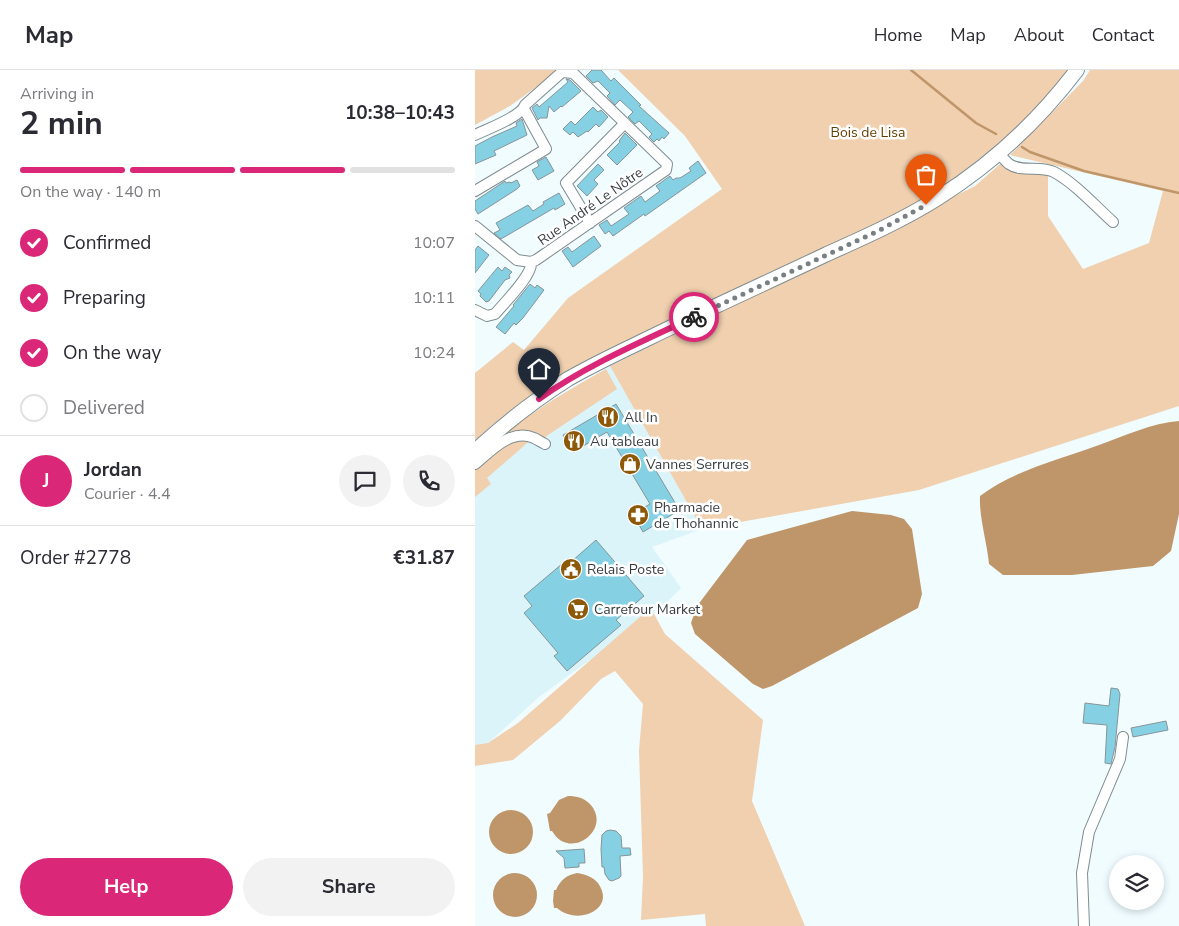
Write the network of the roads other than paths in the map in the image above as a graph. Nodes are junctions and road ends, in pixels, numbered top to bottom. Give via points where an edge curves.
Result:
1 (1077, 70) edge
2 (523, 109) junction
3 (625, 123) junction
4 (475, 135) edge
5 (998, 153) junction
6 (475, 190) edge
7 (1113, 222) dead end
8 (590, 223) junction
9 (475, 226) edge
10 (531, 262) junction
11 (475, 310) edge
12 (545, 444) dead end
13 (475, 451) edge
14 (475, 464) edge
15 (1123, 737) dead end
16 (1084, 926) edge

1 - 5 main road via 1043,110
2 - 3 street via 562,72 573,73
2 - 4 street
2 - 6 street via 547,149
3 - 8 street via 566,183
3 - 8 street, Rue André Le Nôtre via 667,164 666,170
5 - 7 street via 1018,168 1052,171
5 - 13 main road via 913,213 568,379 529,406
8 - 10 street, Rue André Le Nôtre
9 - 10 street, Rue André Le Nôtre via 517,260
10 - 11 street via 532,267 526,277 495,314 487,316
12 - 14 street via 523,436 511,438
15 - 16 street via 1120,759 1089,832 1082,873

